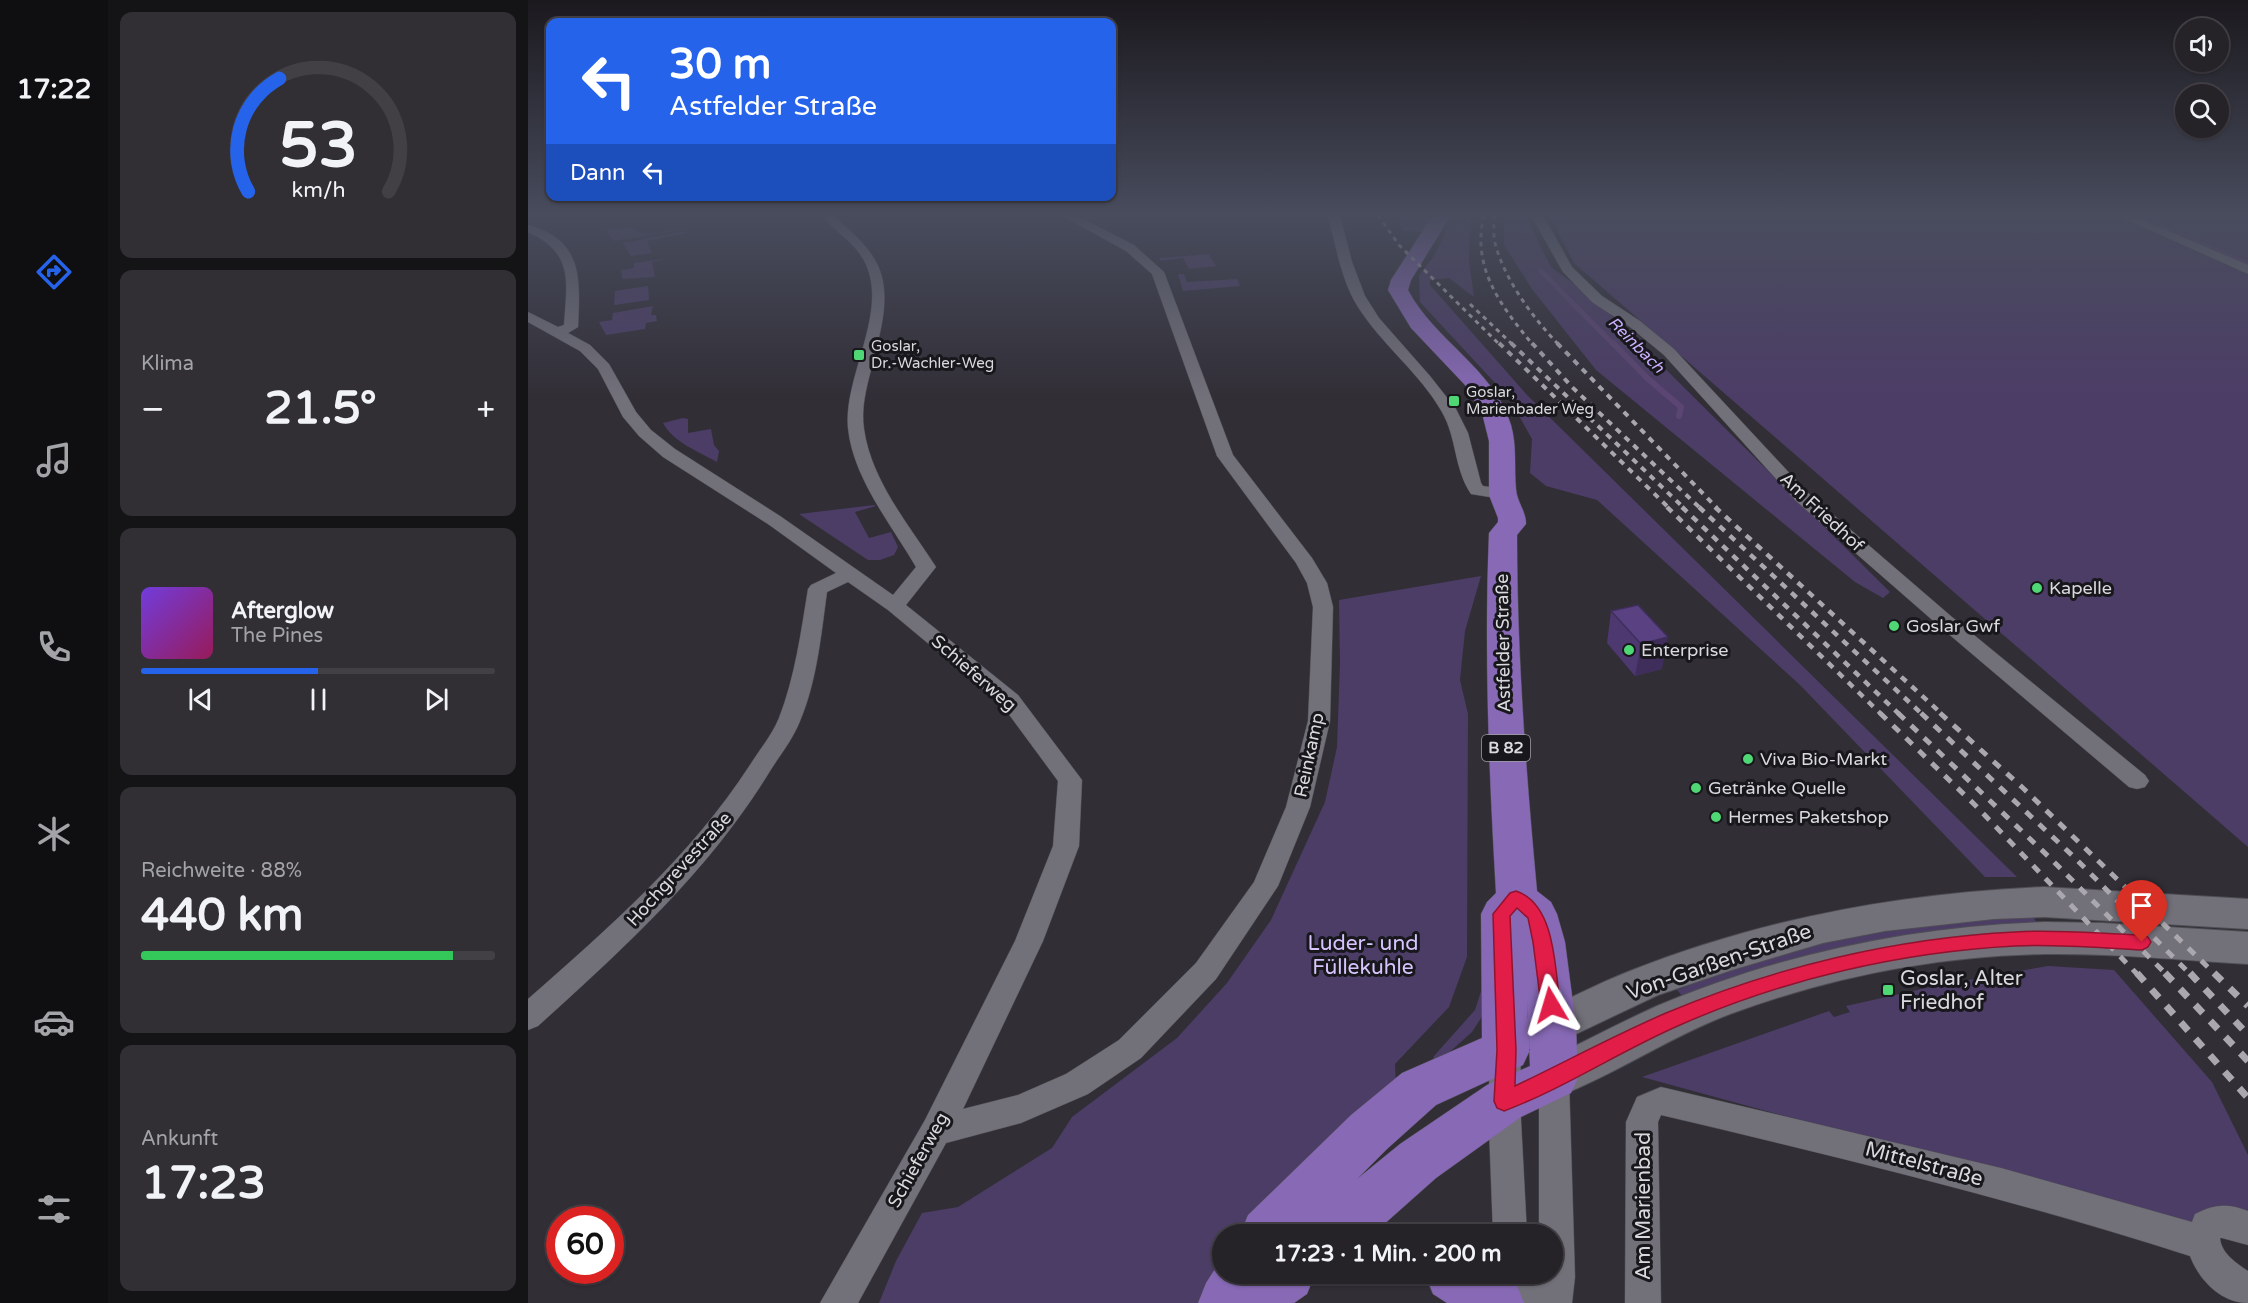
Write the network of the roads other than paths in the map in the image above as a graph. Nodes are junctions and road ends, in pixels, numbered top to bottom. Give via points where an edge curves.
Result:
1 (572, 276) edge
2 (877, 276) edge
3 (1159, 276) edge
4 (1351, 276) edge
5 (1404, 276) edge
6 (1574, 276) edge
7 (528, 316) edge
8 (559, 331) junction
9 (1502, 494) junction
10 (850, 573) junction
11 (895, 606) junction
12 (2137, 781) dead end
13 (1516, 898) junction
14 (2248, 915) edge
15 (2248, 948) edge
16 (528, 1017) edge
17 (1553, 1026) junction
18 (1506, 1050) junction
19 (1554, 1078) junction
20 (1504, 1101) junction
21 (1645, 1110) joint
22 (936, 1131) junction
23 (1277, 1224) edge
24 (1345, 1224) edge
25 (1510, 1224) edge
26 (2248, 1228) edge
27 (2203, 1243) junction
28 (1238, 1284) edge
29 (1274, 1284) edge
30 (1468, 1284) edge
31 (1525, 1284) edge
32 (2248, 1291) edge
33 (838, 1303) edge
34 (1226, 1303) edge
35 (1249, 1303) edge
36 (1496, 1303) edge
37 (1531, 1303) edge
38 (1554, 1303) edge
39 (1643, 1303) edge

1 - 8 street via 571,327
2 - 11 street via 879,309 858,392 856,426 864,463 926,567
3 - 22 street, Reinkamp via 1225,456 1317,583 1323,607 1319,722 1298,807 1265,886 1206,971 1130,1049 1077,1084 1021,1109
4 - 9 street via 1364,307 1443,402 1458,428 1469,481 1477,490
5 - 9 main road, Astfelder Straße / B 82 via 1398,290 1406,307 1494,411 1503,448
6 - 12 street, Am Friedhof via 1597,299 1669,352 1802,497
7 - 8 street, Schieferweg
8 - 10 street, Schieferweg via 604,367 629,414 669,453
9 - 13 main road, Astfelder Straße / B 82 via 1490,511 1490,523 1503,533 1506,741
10 - 11 street, Schieferweg
10 - 16 street, Hochgrevestraße via 818,589 807,665 789,720 754,781 712,837 629,926
11 - 22 street, Schieferweg via 1010,700 1070,780 1066,846 1029,941
13 - 17 main road via 1536,915
13 - 18 main road via 1502,914
14 - 17 main road, Von-Garßen-Straße via 2044,902 1885,916 1823,927 1730,954 1644,983
15 - 19 main road, Von-Garßen-Straße via 2017,939 1953,944 1848,962 1752,989 1673,1019
17 - 18 main road, Von-Garßen-Straße
17 - 19 main road
18 - 20 street
18 - 23 main road, Von-Garßen-Straße via 1419,1089 1369,1132
19 - 20 main road, Von-Garßen-Straße
19 - 38 street
20 - 24 main road, Von-Garßen-Straße via 1418,1161
20 - 25 street
21 - 27 street, Mittelstraße via 1651,1103 1661,1101 1857,1146 2115,1214
21 - 39 street, Am Marienbad
22 - 33 street, Schieferweg
26 - 27 street via 2217,1221 2207,1226
27 - 32 street via 2217,1270
28 - 34 main road
29 - 35 main road
30 - 36 main road
31 - 37 street

